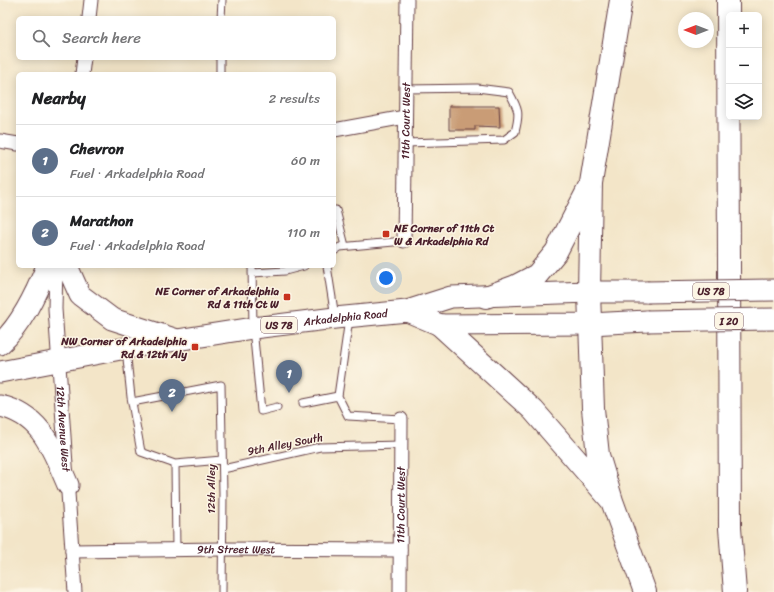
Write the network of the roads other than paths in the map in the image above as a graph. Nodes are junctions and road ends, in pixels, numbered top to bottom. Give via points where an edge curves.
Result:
1 (91, 0) edge
2 (222, 0) edge
3 (407, 0) edge
4 (621, 0) edge
5 (728, 0) edge
6 (89, 16) edge
7 (221, 16) edge
8 (84, 60) edge
9 (220, 60) edge
10 (82, 72) edge
11 (220, 72) edge
12 (406, 89) junction
13 (405, 117) junction
14 (336, 130) edge
15 (0, 141) edge
16 (405, 143) junction
17 (16, 144) edge
18 (591, 183) junction
19 (336, 210) edge
20 (404, 241) joint
21 (345, 246) junction
22 (336, 250) edge
23 (46, 268) edge
24 (56, 268) edge
25 (68, 268) edge
26 (296, 268) edge
27 (328, 268) edge
28 (252, 270) edge
29 (774, 290) edge
30 (589, 292) junction
31 (486, 297) junction
32 (407, 312) junction
33 (342, 318) junction
34 (774, 319) edge
35 (590, 324) junction
36 (440, 325) junction
37 (253, 328) junction
38 (177, 340) junction
39 (0, 344) edge
40 (126, 348) junction
41 (60, 360) junction
42 (0, 372) edge
43 (338, 396) junction
44 (132, 402) junction
45 (303, 403) dead end
46 (0, 406) edge
47 (277, 407) dead end
48 (400, 419) joint
49 (400, 445) junction
50 (222, 460) junction
51 (175, 464) junction
52 (222, 469) junction
53 (68, 484) junction
54 (612, 501) junction
55 (222, 549) junction
56 (176, 550) junction
57 (400, 550) junction
58 (72, 551) junction
59 (75, 592) edge
60 (222, 592) edge
61 (400, 592) edge
62 (645, 592) edge
63 (735, 592) edge

1 - 6 street
2 - 7 lane
3 - 12 street, 11th Court West
4 - 18 highway
5 - 63 highway, I 20 via 730,528
8 - 10 street
9 - 11 lane
12 - 13 street, 11th Court West
12 - 16 lane via 477,88 509,92 519,117 515,132 504,140
13 - 14 street
13 - 16 street, 11th Court West
15 - 17 street
16 - 20 street, 11th Court West
18 - 30 highway
18 - 31 highway via 556,252 537,274 516,286
19 - 21 lane
20 - 21 lane
21 - 22 lane
23 - 39 main road via 37,290 11,334
24 - 41 street, 12th Avenue West via 55,309
25 - 38 main road via 80,295 112,319
26 - 28 lane via 285,271
27 - 33 lane
28 - 37 lane
29 - 30 main road, Arkadelphia Road / US 78, bridge
30 - 31 main road, Arkadelphia Road / US 78
30 - 35 highway
31 - 32 main road, Arkadelphia Road / US 78 via 451,297
32 - 33 main road, Arkadelphia Road / US 78
32 - 36 main road, Arkadelphia Road / US 78
33 - 37 main road, Arkadelphia Road / US 78
33 - 43 lane
34 - 35 main road, Arkadelphia Road / US 78, bridge
35 - 36 main road, Arkadelphia Road / US 78
35 - 54 highway via 593,409 598,455
36 - 54 highway via 533,410
37 - 38 main road, Arkadelphia Road / US 78
37 - 47 lane via 261,411
38 - 40 main road, Arkadelphia Road / US 78
40 - 41 main road, Arkadelphia Road / US 78
40 - 44 lane
41 - 42 main road, Arkadelphia Road / US 78
41 - 53 street, 12th Avenue West
43 - 45 lane
43 - 48 lane via 348,416
44 - 50 lane, 12th Alley via 221,385
44 - 51 lane via 141,452
46 - 53 main road via 30,418 49,442
48 - 49 street, 11th Court West
49 - 52 lane, 9th Alley South via 320,446
49 - 57 street, 11th Court West
50 - 51 lane
50 - 52 lane, 12th Alley
51 - 56 lane
52 - 55 lane, 12th Alley
53 - 58 street, 12th Avenue West
54 - 62 highway
55 - 56 street, 9th Street West
55 - 57 street, 9th Street West
55 - 60 lane, 12th Alley
56 - 58 street, 9th Street West
57 - 61 street, 11th Court West
58 - 59 street, 12th Avenue West

